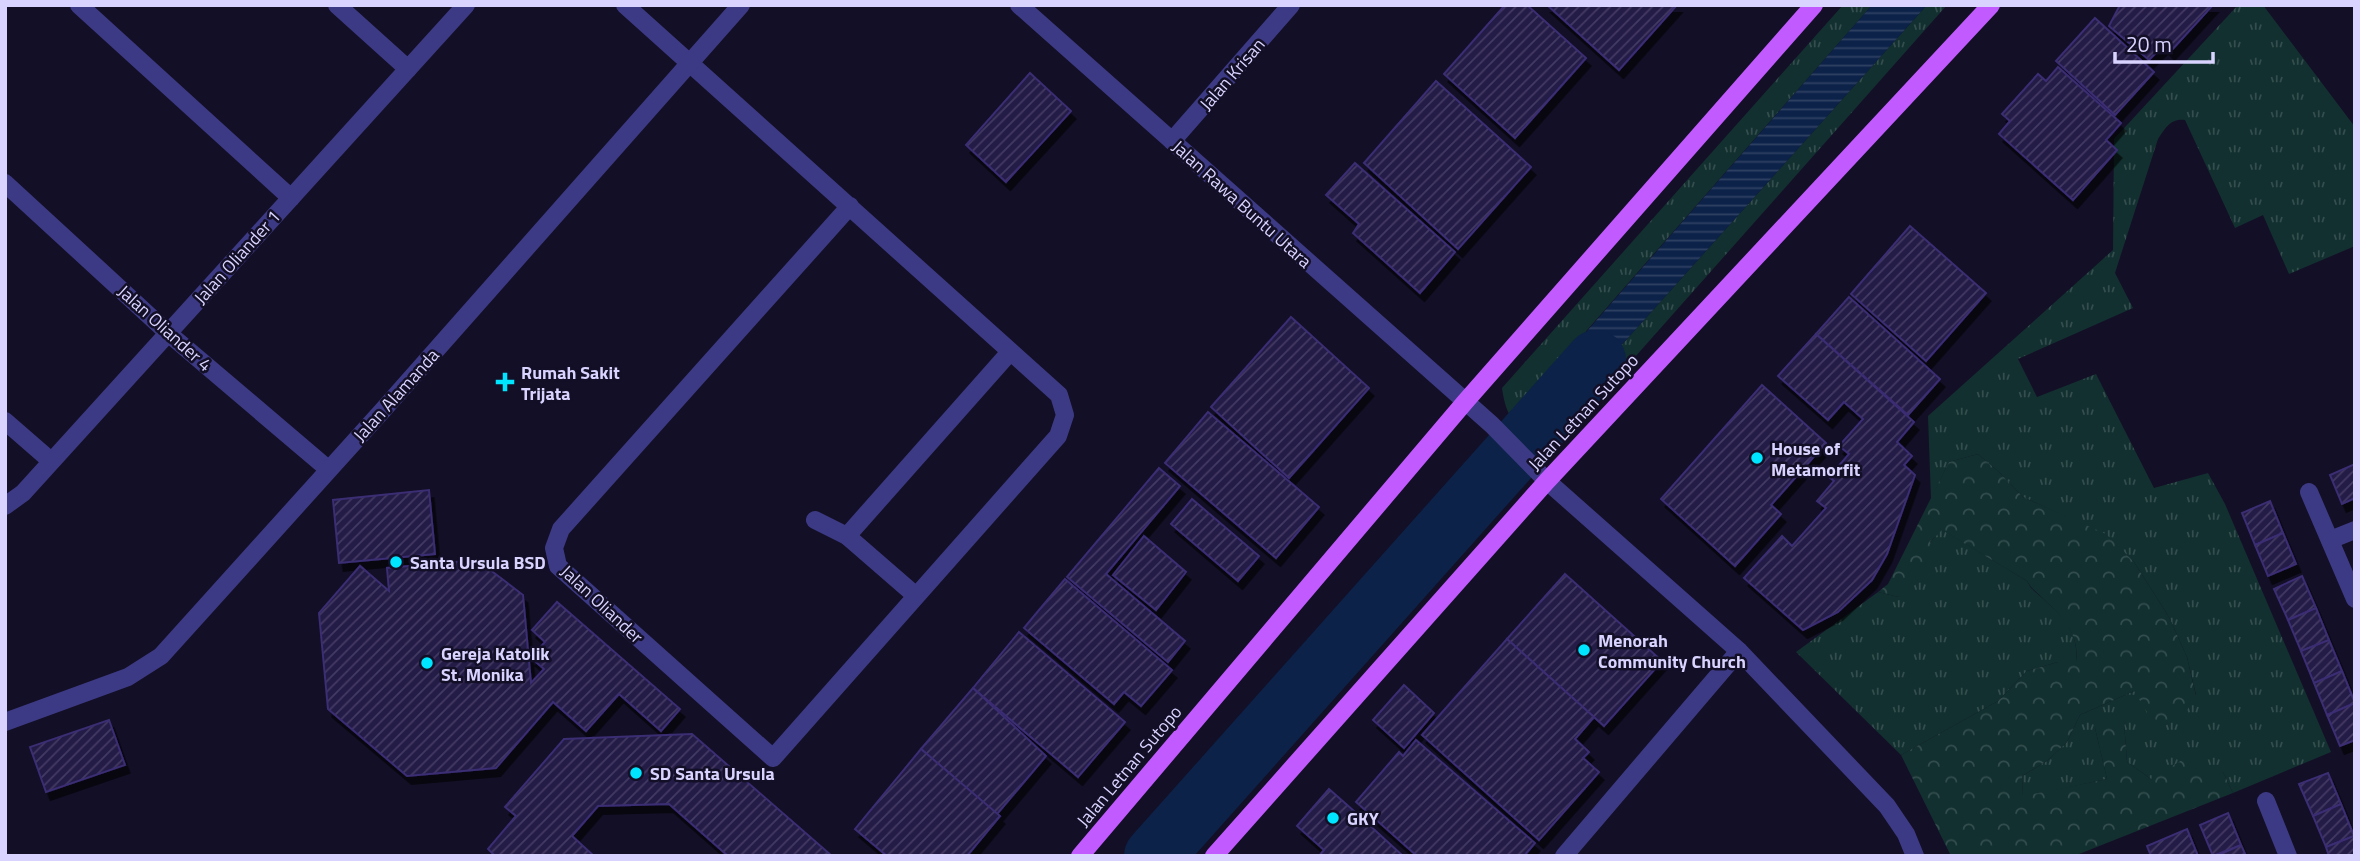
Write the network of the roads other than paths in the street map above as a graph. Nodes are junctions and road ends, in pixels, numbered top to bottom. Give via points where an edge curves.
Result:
1 (79, 5) edge
2 (337, 5) edge
3 (466, 5) edge
4 (625, 5) edge
5 (741, 5) edge
6 (1019, 5) edge
7 (1291, 5) edge
8 (1814, 5) edge
9 (1991, 5) edge
10 (690, 63) junction
11 (408, 69) junction
12 (1172, 141) junction
13 (5, 183) edge
14 (291, 198) junction
15 (850, 206) junction
16 (168, 333) junction
17 (1010, 352) junction
18 (1465, 402) junction
19 (5, 421) edge
20 (51, 461) junction
21 (328, 470) junction
22 (1547, 481) junction
23 (2309, 492) dead end
24 (5, 506) edge
25 (815, 520) dead end
26 (2355, 530) edge
27 (847, 536) junction
28 (2330, 540) junction
29 (915, 595) junction
30 (2355, 599) edge
31 (1739, 651) junction
32 (5, 722) edge
33 (2266, 801) dead end
34 (1080, 856) edge
35 (1214, 856) edge
36 (1564, 856) edge
37 (1915, 856) edge
38 (2288, 856) edge

1 - 14 street
2 - 11 street
3 - 11 street, Jalan Oliander 1
4 - 10 street, Jalan Oliander
5 - 10 street, Jalan Alamanda
6 - 12 street, Jalan Rawa Buntu Utara
7 - 12 street, Jalan Krisan
8 - 18 main road, Jalan Letnan Sutopo
9 - 22 main road, Jalan Letnan Sutopo
10 - 15 street, Jalan Oliander
10 - 21 street, Jalan Alamanda
11 - 14 street, Jalan Oliander 1
12 - 18 street, Jalan Rawa Buntu Utara
13 - 16 street, Jalan Oliander 4
14 - 16 street, Jalan Oliander 1
15 - 17 street, Jalan Oliander
15 - 29 street, Jalan Oliander via 561,528 554,548 558,566 773,758
16 - 20 street, Jalan Oliander 1
16 - 21 street, Jalan Oliander 4
17 - 27 street
17 - 29 street, Jalan Oliander via 1059,396 1065,415 1058,436
18 - 22 street, Jalan Rawa Buntu Utara
18 - 34 main road, Jalan Letnan Sutopo
19 - 20 street
20 - 24 street, Jalan Oliander 1
21 - 32 street, Jalan Alamanda via 161,656 128,677
22 - 31 street, Jalan Rawa Buntu Utara
22 - 35 main road, Jalan Letnan Sutopo
23 - 28 street
25 - 27 street
26 - 28 street
27 - 29 street
28 - 30 street
31 - 36 street
31 - 37 street, Jalan Rawa Buntu Utara via 1887,806
33 - 38 street

